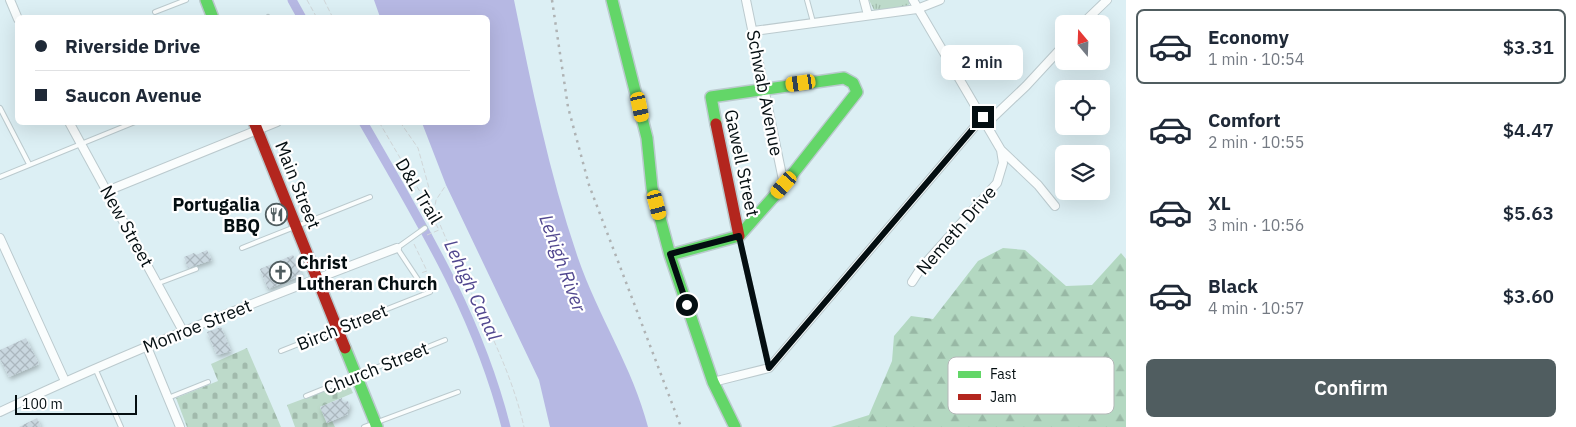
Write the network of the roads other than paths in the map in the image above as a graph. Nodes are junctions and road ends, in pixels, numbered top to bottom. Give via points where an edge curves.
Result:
1 (10, 0) edge
2 (186, 0) edge
3 (206, 0) edge
4 (612, 0) edge
5 (746, 0) edge
6 (807, 0) edge
7 (864, 0) edge
8 (913, 0) edge
9 (940, 0) edge
10 (1106, 0) edge
11 (917, 9) junction
12 (155, 12) dead end
13 (16, 15) edge
14 (212, 15) edge
15 (868, 15) junction
16 (1091, 15) edge
17 (813, 22) junction
18 (754, 31) junction
19 (1055, 55) edge
20 (764, 89) junction
21 (0, 108) edge
22 (985, 120) junction
23 (70, 125) edge
24 (128, 125) edge
25 (255, 126) edge
26 (80, 144) junction
27 (1001, 150) junction
28 (29, 164) junction
29 (0, 176) edge
30 (784, 185) junction
31 (107, 191) junction
32 (370, 197) dead end
33 (1055, 206) dead end
34 (296, 226) junction
35 (425, 228) dead end
36 (739, 236) junction
37 (0, 238) edge
38 (242, 248) dead end
39 (397, 248) junction
40 (670, 254) junction
41 (196, 268) dead end
42 (318, 278) junction
43 (912, 282) dead end
44 (159, 283) junction
45 (338, 329) junction
46 (184, 331) junction
47 (446, 340) dead end
48 (147, 347) junction
49 (281, 352) dead end
50 (95, 368) junction
51 (769, 368) junction
52 (357, 376) junction
53 (65, 381) junction
54 (208, 382) dead end
55 (713, 382) junction
56 (458, 392) dead end
57 (306, 396) dead end
58 (168, 398) junction
59 (0, 412) edge
60 (377, 425) edge
61 (121, 427) edge
62 (180, 427) edge
63 (364, 427) edge
64 (735, 427) edge

1 - 13 street
2 - 12 lane
3 - 14 street
4 - 40 street via 640,107 652,188
5 - 18 street, Schwab Avenue
6 - 17 lane
7 - 15 street
8 - 11 street
9 - 11 street
10 - 16 street
11 - 15 street
11 - 22 street
15 - 17 street
17 - 18 street
18 - 20 street, Schwab Avenue
19 - 22 street via 1026,86
20 - 30 street, Schwab Avenue
20 - 30 street via 844,78 853,83 857,92
20 - 36 street, Gawell Street via 711,97
21 - 28 lane
22 - 27 street
22 - 51 street
23 - 26 street, New Street
24 - 26 lane
25 - 31 street
25 - 34 street, Main Street
26 - 28 lane
26 - 31 street, New Street
27 - 33 street
27 - 43 street, Nemeth Drive via 1003,163 997,182
28 - 29 lane
30 - 36 street
31 - 44 street, New Street
32 - 34 lane
34 - 38 lane
34 - 42 street, Main Street
35 - 39 lane
36 - 40 street
36 - 51 lane
37 - 53 street
39 - 42 street, Monroe Street
39 - 45 lane, Birch Street via 430,292
40 - 55 street
41 - 44 lane
42 - 45 street, Main Street
42 - 46 street, Monroe Street
44 - 46 street, New Street
45 - 49 lane, Birch Street
45 - 52 street, Main Street
46 - 48 street, Monroe Street
47 - 52 lane, Church Street
48 - 50 street, Monroe Street
48 - 58 street
50 - 53 street, Monroe Street
50 - 61 lane
51 - 55 street
52 - 57 lane, Church Street
52 - 60 street, Main Street
53 - 59 street, Monroe Street
54 - 58 lane
55 - 64 street
56 - 60 lane
58 - 62 street
60 - 63 lane

